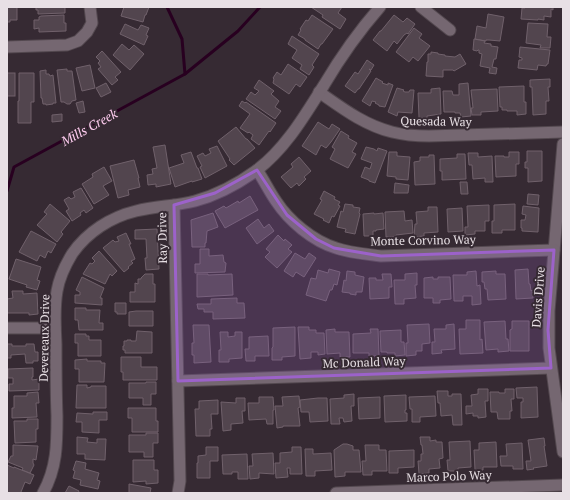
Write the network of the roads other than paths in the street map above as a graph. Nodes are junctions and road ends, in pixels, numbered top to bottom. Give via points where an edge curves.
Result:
1 (90, 7) edge
2 (380, 7) edge
3 (421, 7) edge
4 (450, 30) dead end
5 (7, 46) edge
6 (320, 92) junction
7 (563, 132) edge
8 (563, 144) edge
9 (257, 170) junction
10 (174, 206) junction
11 (554, 250) junction
12 (7, 328) edge
13 (55, 328) junction
14 (551, 368) junction
15 (178, 381) junction
16 (563, 452) edge
17 (563, 485) edge
18 (43, 493) edge
19 (178, 493) edge
20 (336, 493) edge

1 - 5 street via 92,23 78,41 67,45
2 - 6 street, Ray Drive via 365,24
3 - 4 street
6 - 7 street, Quesada Way via 362,121 410,135
6 - 9 street, Ray Drive via 291,135
8 - 11 street, Davis Drive
9 - 10 street, Ray Drive via 216,194
9 - 11 street, Monte Corvino Way via 287,215 300,228 334,248 381,256
10 - 13 street, Devereaux Drive via 136,211 117,217 100,226 85,239 72,254 57,289
10 - 15 street, Ray Drive
11 - 14 street, Davis Drive via 548,317
12 - 13 street
13 - 18 street, Devereaux Drive via 57,453 53,471
14 - 15 street, Mc Donald Way
14 - 16 street, Davis Drive
15 - 19 street, Ray Drive
17 - 20 street, Marco Polo Way

